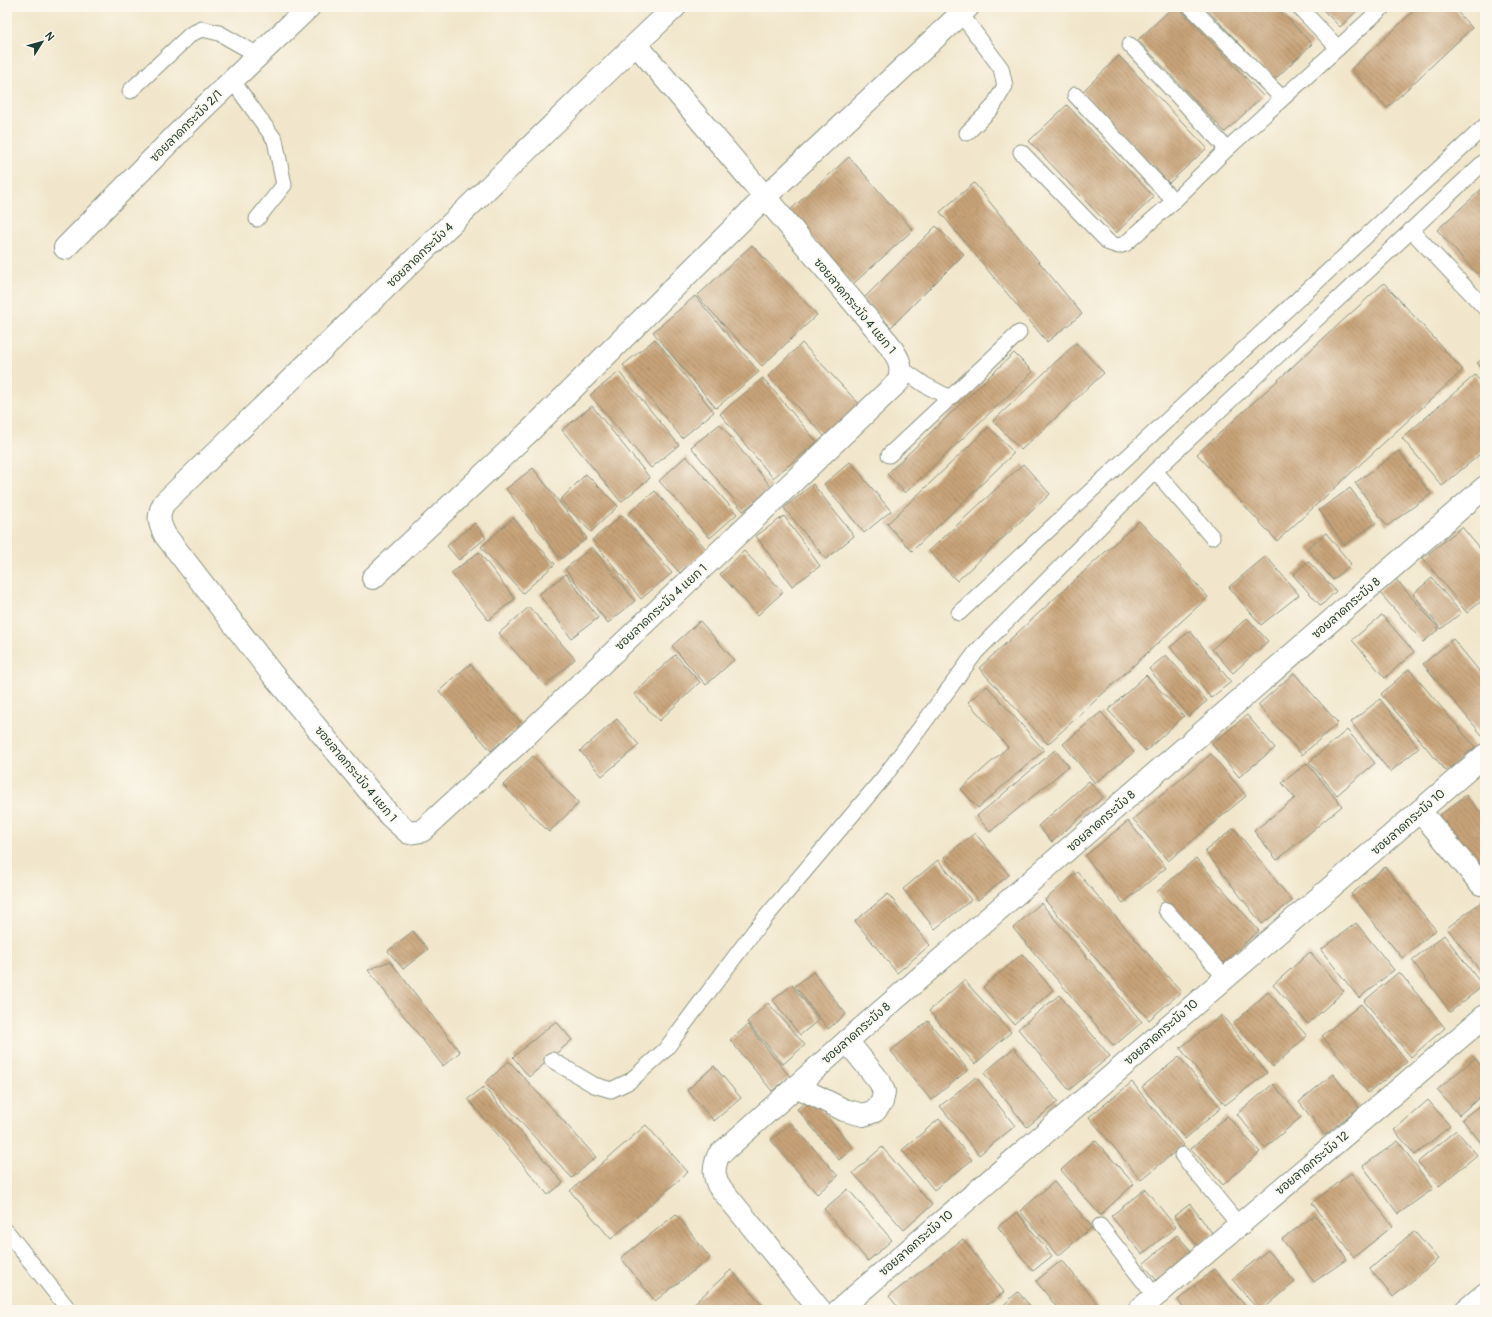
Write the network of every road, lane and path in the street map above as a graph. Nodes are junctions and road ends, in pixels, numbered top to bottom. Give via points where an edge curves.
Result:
1 (309, 7) edge
2 (675, 7) edge
3 (1191, 7) edge
4 (1299, 7) edge
5 (1383, 7) edge
6 (965, 10) edge
7 (636, 44) junction
8 (1130, 45) dead end
9 (1338, 48) junction
10 (258, 55) junction
11 (232, 80) junction
12 (130, 91) dead end
13 (1076, 95) dead end
14 (1282, 98) junction
15 (1485, 126) edge
16 (967, 133) dead end
17 (1226, 149) junction
18 (1020, 152) dead end
19 (1485, 160) edge
20 (764, 198) junction
21 (1174, 201) junction
22 (257, 219) dead end
23 (1410, 230) junction
24 (65, 248) dead end
25 (1485, 308) edge
26 (1019, 333) dead end
27 (902, 369) junction
28 (950, 398) junction
29 (889, 455) dead end
30 (1155, 470) junction
31 (1485, 487) edge
32 (164, 503) joint
33 (1212, 537) dead end
34 (373, 578) dead end
35 (959, 613) dead end
36 (1485, 755) edge
37 (1420, 811) junction
38 (1481, 884) dead end
39 (1166, 910) dead end
40 (1225, 977) junction
41 (1485, 1016) edge
42 (847, 1041) junction
43 (552, 1060) dead end
44 (796, 1086) junction
45 (1182, 1155) dead end
46 (1239, 1225) junction
47 (1100, 1226) dead end
48 (7, 1232) edge
49 (1485, 1294) edge
50 (1147, 1303) edge
51 (69, 1310) edge
52 (820, 1310) edge
53 (838, 1310) edge
54 (1466, 1310) edge

1 - 10 street, ซอยลาดกระบัง 2/1
2 - 7 street, ซอยลาดกระบัง 4
3 - 14 lane
4 - 9 lane
5 - 9 lane
6 - 16 lane via 1001,68 1005,86 992,108
6 - 20 street
7 - 20 street, ซอยลาดกระบัง 4 แยก 1
7 - 32 street, ซอยลาดกระบัง 4
8 - 17 lane
9 - 14 lane
10 - 11 street, ซอยลาดกระบัง 2/1
10 - 12 lane via 219,33 202,29 191,34
11 - 22 lane via 275,140 284,185
11 - 24 street, ซอยลาดกระบัง 2/1
13 - 21 lane
14 - 17 lane
15 - 35 lane
17 - 21 lane
18 - 21 lane via 1109,243 1118,246 1125,244
19 - 23 lane
20 - 27 street, ซอยลาดกระบัง 4 แยก 1 via 888,343
20 - 34 street via 532,429
23 - 25 lane
23 - 30 lane
26 - 28 lane
27 - 28 lane
27 - 32 street, ซอยลาดกระบัง 4 แยก 1 via 899,381 888,392 516,745 417,833 409,833 390,816 272,674 165,535 159,521 159,511
28 - 29 lane
30 - 33 lane
30 - 43 lane via 976,652 884,777 755,930 665,1050 630,1081 611,1090 594,1085
31 - 42 street, ซอยลาดกระบัง 8
36 - 37 street, ซอยลาดกระบัง 10
37 - 38 street
37 - 40 street, ซอยลาดกระบัง 10
39 - 40 lane
40 - 53 street, ซอยลาดกระบัง 10
41 - 46 street, ซอยลาดกระบัง 12
42 - 44 street, ซอยลาดกระบัง 8
42 - 44 street via 880,1082 884,1092 882,1102 875,1111 864,1115 844,1110
44 - 52 street, ซอยลาดกระบัง 8 via 718,1156 714,1175 718,1185
45 - 46 lane
46 - 50 street, ซอยลาดกระบัง 12
47 - 50 lane
48 - 51 lane
49 - 54 street

